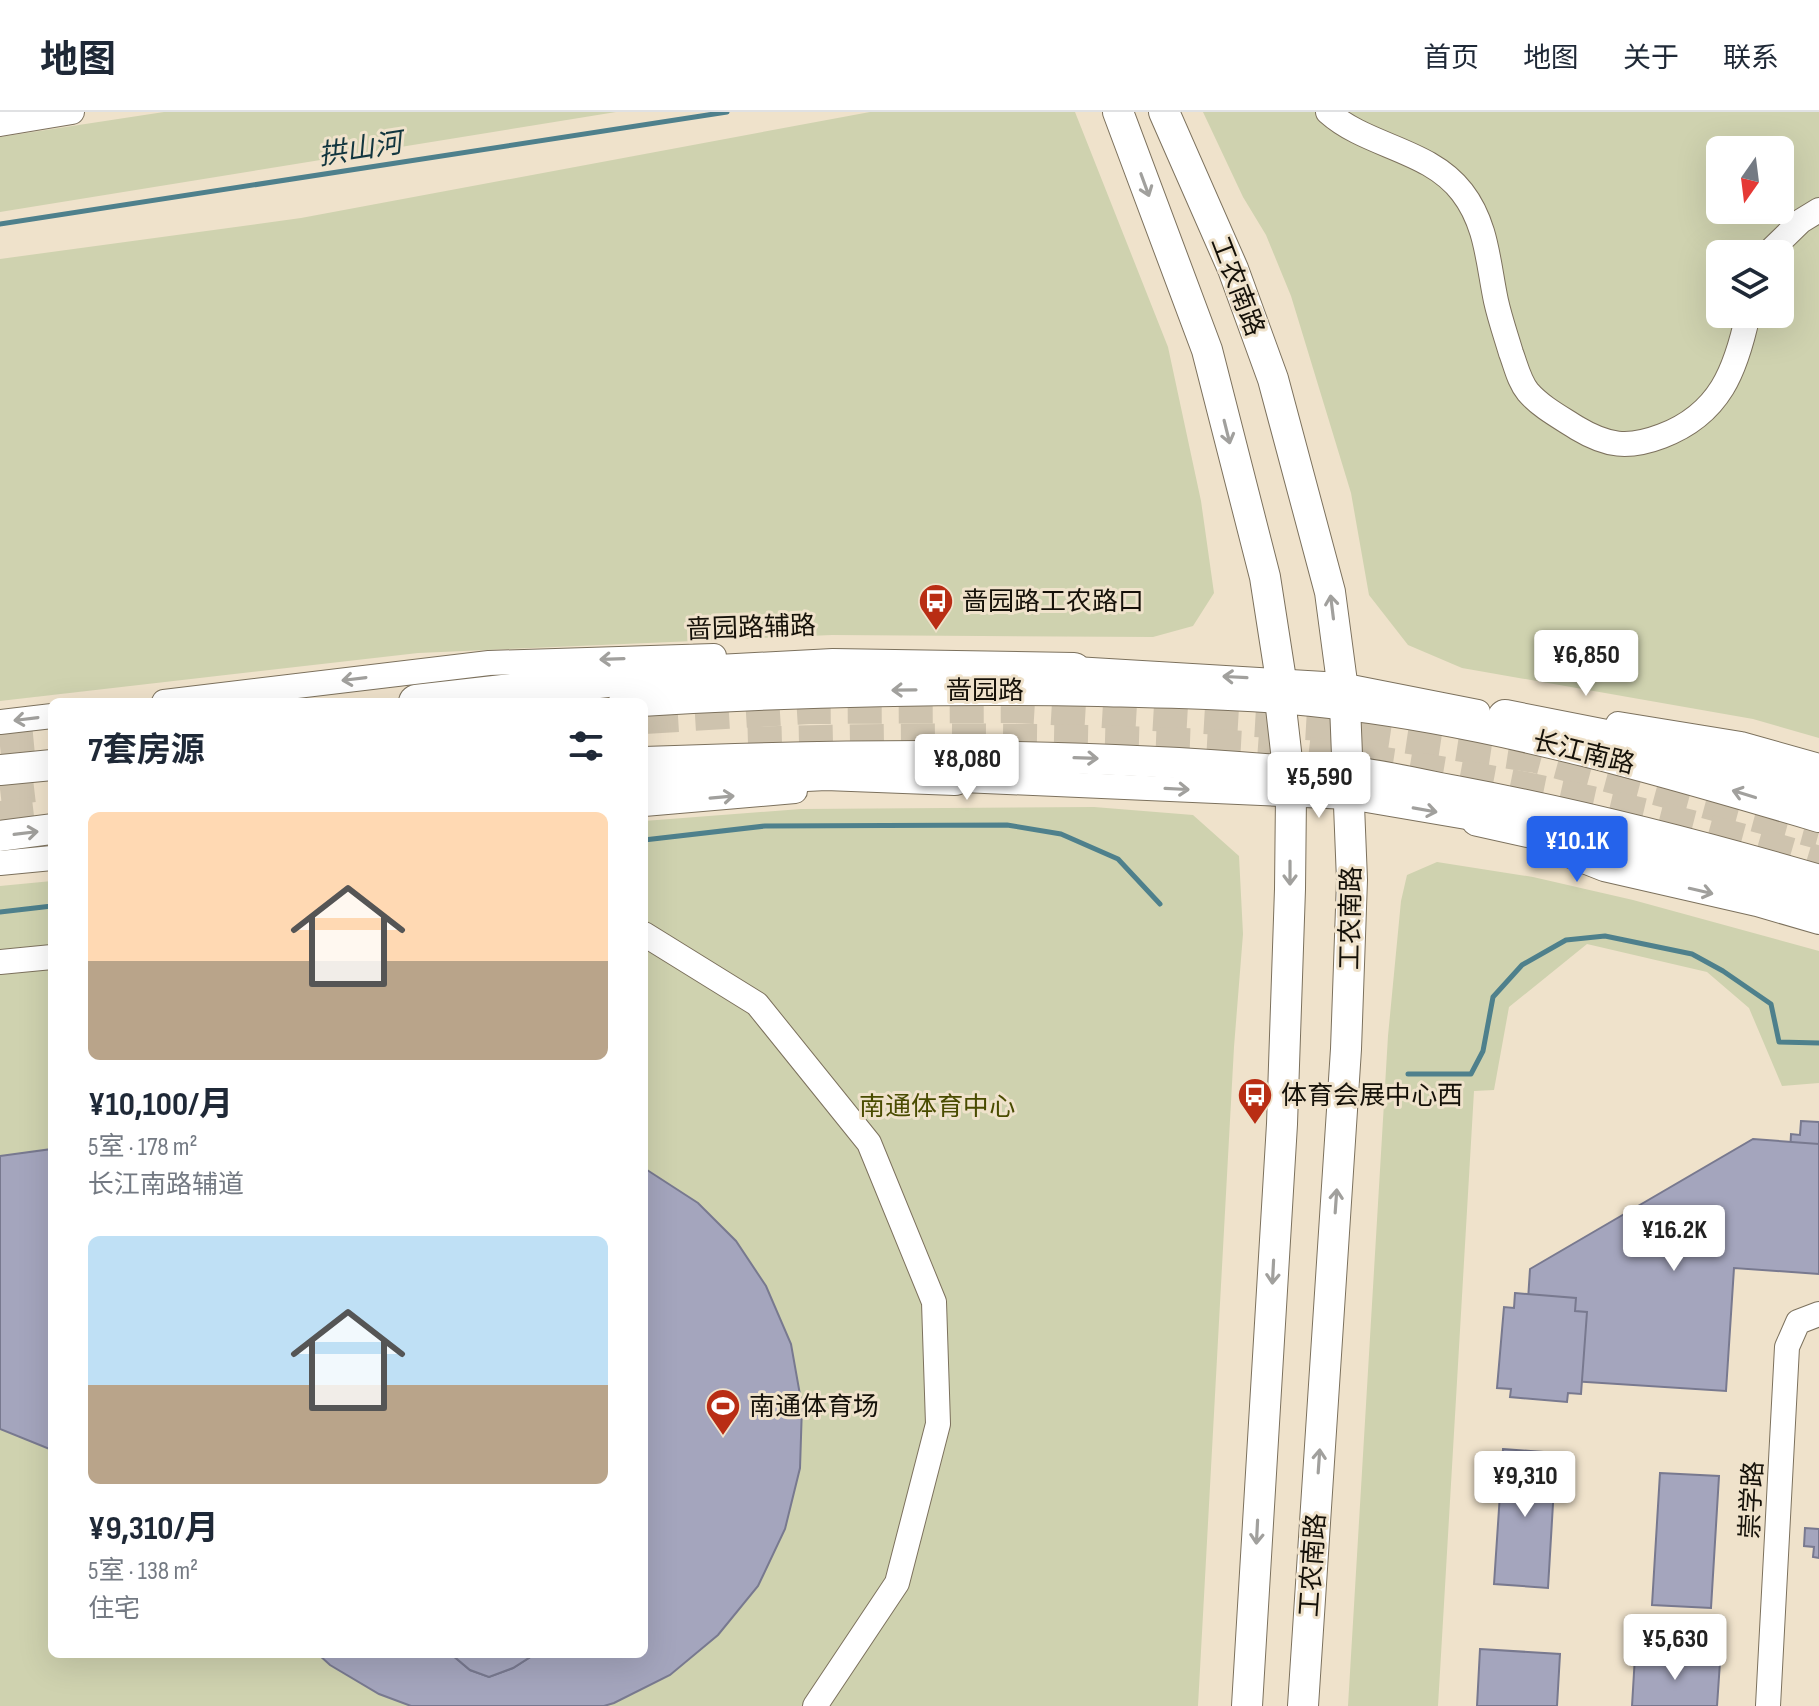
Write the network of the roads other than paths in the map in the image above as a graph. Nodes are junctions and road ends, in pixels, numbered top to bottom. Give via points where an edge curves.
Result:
1 (72, 112) edge
2 (1118, 112) edge
3 (1164, 112) edge
4 (1328, 112) edge
5 (31, 116) edge
6 (0, 124) edge
7 (1819, 210) edge
8 (1781, 240) edge
9 (1745, 328) edge
10 (1074, 670) junction
11 (1280, 690) junction
12 (1343, 695) junction
13 (198, 698) edge
14 (451, 698) edge
15 (648, 701) edge
16 (48, 716) edge
17 (1505, 717) junction
18 (0, 722) edge
19 (648, 762) edge
20 (48, 765) edge
21 (1819, 766) edge
22 (0, 770) edge
23 (955, 778) junction
24 (648, 782) edge
25 (1289, 783) junction
26 (1349, 784) junction
27 (1819, 788) edge
28 (648, 804) edge
29 (1819, 817) edge
30 (1478, 819) junction
31 (48, 830) edge
32 (0, 836) edge
33 (48, 858) edge
34 (0, 863) edge
35 (1819, 880) edge
36 (1819, 901) edge
37 (1819, 922) edge
38 (648, 936) edge
39 (48, 957) edge
40 (0, 962) edge
41 (1819, 1314) edge
42 (815, 1706) edge
43 (1247, 1706) edge
44 (1303, 1706) edge
45 (1768, 1706) edge

1 - 5 street
2 -> 11 main road, 工农南路 via 1207,350 1265,577
12 -> 3 main road, 工农南路 via 1330,592 1273,379 1233,269
4 - 9 street via 1414,156 1461,190 1484,235 1501,322 1526,390 1596,440 1628,444 1656,438 1696,419 1728,379
5 - 6 street
7 - 8 street
11 -> 10 street, 啬园路辅路
10 -> 13 street, 啬园路辅路 via 883,651 505,662
10 - 14 highway via 833,666 642,676
11 - 12 main road, 啬园路
11 -> 15 main road, 啬园路 via 786,692
11 - 25 main road, 工农南路
12 - 17 street
12 - 26 main road, 工农南路
29 -> 12 main road, 长江南路 via 1545,742
16 -> 18 street
17 - 21 street via 1627,724 1741,744
17 - 27 highway via 1677,751
19 -> 25 main road via 1003,755 1165,761
20 - 22 main road
23 - 24 highway via 826,773
23 -> 25 street
28 -> 23 street
25 - 26 main road
25 -> 43 main road, 工农南路 via 1282,1124
26 -> 30 street
26 - 35 main road via 1525,804
44 -> 26 main road, 工农南路 via 1346,1049 1352,880
30 - 36 highway via 1737,876
30 -> 37 street via 1604,869
32 -> 31 main road
33 - 34 street
38 - 42 street via 757,1004 869,1143 934,1302 938,1424 897,1583
39 - 40 street
41 - 45 street, 崇学路 via 1798,1322 1787,1347

